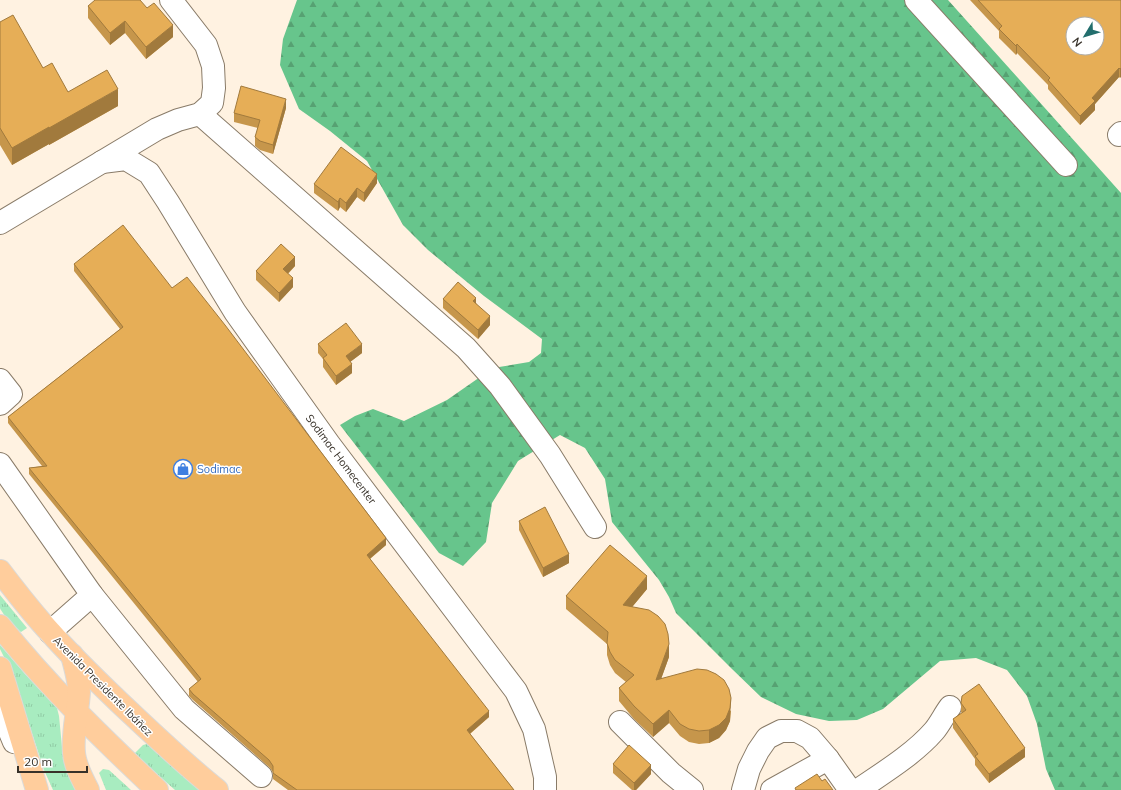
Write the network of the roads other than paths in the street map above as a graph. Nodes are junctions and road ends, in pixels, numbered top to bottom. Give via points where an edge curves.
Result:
1 (171, 0) edge
2 (916, 0) edge
3 (200, 114) junction
4 (102, 162) junction
5 (1066, 165) dead end
6 (0, 223) edge
7 (0, 380) edge
8 (0, 404) edge
9 (0, 464) edge
10 (595, 527) dead end
11 (0, 571) edge
12 (92, 596) junction
13 (0, 626) edge
14 (50, 632) junction
15 (72, 656) junction
16 (0, 668) edge
17 (950, 707) dead end
18 (0, 708) edge
19 (77, 712) junction
20 (620, 722) dead end
21 (828, 759) junction
22 (261, 776) dead end
23 (37, 790) edge
24 (88, 790) edge
25 (157, 790) edge
26 (217, 790) edge
27 (545, 790) edge
28 (692, 790) edge
29 (743, 790) edge
30 (772, 790) edge
31 (850, 790) edge
32 (858, 790) edge

1 - 3 street via 206,45 212,66 212,103
2 - 5 street
3 - 4 street via 157,129
3 - 10 street via 466,348 509,398 550,455
4 - 6 street
4 - 27 street, Sodimac Homecenter via 126,159 149,173 234,312 329,444 516,691 534,728 545,777
7 - 8 street via 12,394
9 - 12 street
11 - 14 main road, Avenida Presidente Ibáñez
12 - 14 street
12 - 22 street via 184,709
13 - 19 main road
14 - 15 main road, Avenida Presidente Ibáñez
15 - 19 main road via 78,680
15 - 26 main road, Avenida Presidente Ibáñez via 147,730
16 - 23 main road
17 - 32 street via 918,747
18 - 23 street
19 - 24 main road via 74,754
19 - 25 main road
20 - 28 street via 671,774
21 - 29 street via 810,738 797,731 781,731 767,738 758,751
21 - 30 street
21 - 31 street

